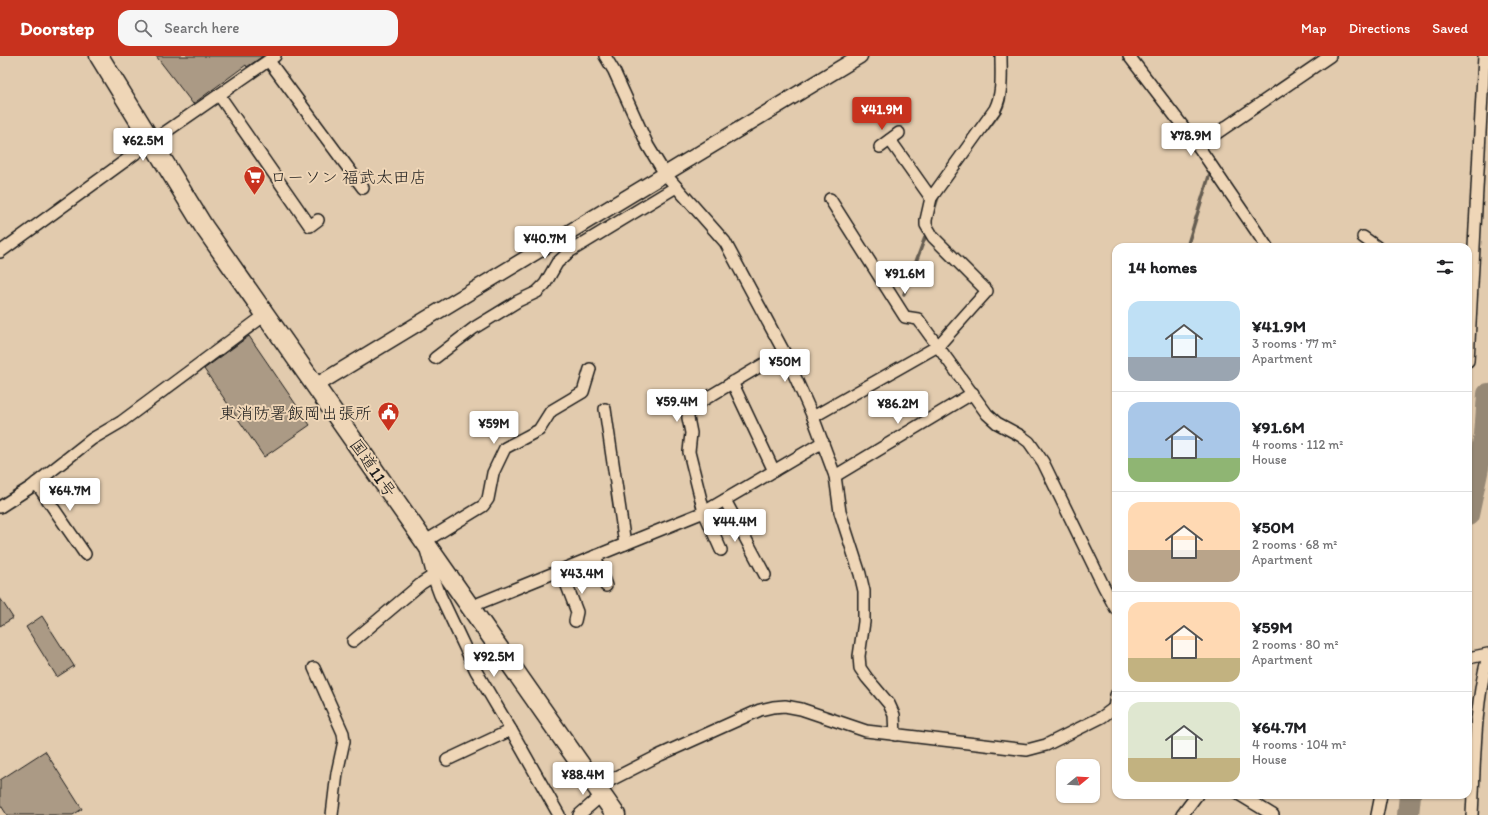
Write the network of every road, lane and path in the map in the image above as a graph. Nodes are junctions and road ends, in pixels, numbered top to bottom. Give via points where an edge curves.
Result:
1 (99, 56) edge
2 (605, 56) edge
3 (860, 56) edge
4 (1001, 56) edge
5 (1129, 56) edge
6 (1330, 56) edge
7 (1484, 56) edge
8 (272, 59) edge
9 (219, 95) junction
10 (151, 142) junction
11 (1198, 146) junction
12 (880, 147) dead end
13 (665, 174) junction
14 (676, 187) junction
15 (363, 188) dead end
16 (931, 198) junction
17 (830, 200) dead end
18 (318, 220) dead end
19 (1363, 236) dead end
20 (1264, 243) edge
21 (1372, 243) edge
22 (1472, 243) edge
23 (0, 252) edge
24 (265, 315) junction
25 (938, 346) junction
26 (784, 352) junction
27 (435, 358) dead end
28 (590, 369) dead end
29 (732, 382) junction
30 (315, 386) junction
31 (973, 393) junction
32 (605, 409) dead end
33 (813, 417) junction
34 (823, 442) junction
35 (774, 471) junction
36 (835, 476) junction
37 (36, 483) junction
38 (725, 500) junction
39 (0, 507) edge
40 (704, 512) junction
41 (424, 542) junction
42 (625, 544) junction
43 (721, 550) dead end
44 (85, 554) dead end
45 (595, 556) junction
46 (561, 570) junction
47 (765, 575) dead end
48 (433, 576) junction
49 (606, 586) dead end
50 (1112, 602) edge
51 (470, 607) junction
52 (575, 621) dead end
53 (353, 641) dead end
54 (1487, 655) edge
55 (1472, 657) edge
56 (314, 668) dead end
57 (1112, 709) edge
58 (511, 730) junction
59 (895, 735) junction
60 (447, 760) dead end
61 (600, 791) junction
62 (1194, 799) edge
63 (1247, 799) edge
64 (1380, 799) edge
65 (332, 815) edge
66 (559, 815) edge
67 (580, 815) edge
68 (616, 815) edge
69 (1182, 815) edge
70 (1273, 815) edge
71 (1377, 815) edge
72 (1472, 815) edge

1 - 10 highway, 国道11号
2 - 13 street via 648,146
3 - 13 street
4 - 16 street via 1000,92 996,109
5 - 11 street
6 - 11 street
7 - 22 street
8 - 9 street
8 - 15 street
9 - 10 street
9 - 18 street via 310,226
10 - 23 street
10 - 24 highway, 国道11号 via 204,227
11 - 20 street
12 - 16 street via 894,137
13 - 14 street
13 - 30 street
14 - 26 street via 725,242
14 - 27 street via 569,252 557,263 545,284 536,292 474,328
16 - 25 street via 926,220 929,231 987,292
17 - 25 street via 905,317 918,319
19 - 21 street
24 - 30 highway, 国道11号
24 - 37 street via 121,422 92,439
25 - 31 street
25 - 33 street
26 - 29 street
26 - 33 street
28 - 41 street via 582,392 551,411 538,430 506,448 493,473 488,499 483,506
29 - 35 street
29 - 40 street via 688,410 691,433 689,452
30 - 41 highway, 国道11号
31 - 36 street
31 - 50 street via 987,414 1029,442 1037,452
32 - 42 street
33 - 34 street
34 - 35 street
34 - 36 street
35 - 38 street
36 - 59 street via 840,512 864,591 860,668 889,704 894,715
37 - 39 street
37 - 44 street
38 - 40 street
38 - 47 street
40 - 42 street
40 - 43 street
41 - 48 street
41 - 51 highway, 国道11号
42 - 45 street
45 - 46 street
45 - 49 street
46 - 51 street
46 - 52 street via 577,612
48 - 53 street
48 - 58 street via 476,671
51 - 61 highway, 国道11号
54 - 55 street
54 - 72 street via 1477,722
56 - 65 street via 343,733 344,741
57 - 59 street via 1102,717 1046,744 1027,750
58 - 60 street
58 - 66 street
59 - 61 street via 866,731 801,709 773,707 760,710 660,755
61 - 67 street
61 - 68 highway, 国道11号
62 - 69 street
63 - 70 street
64 - 71 street

